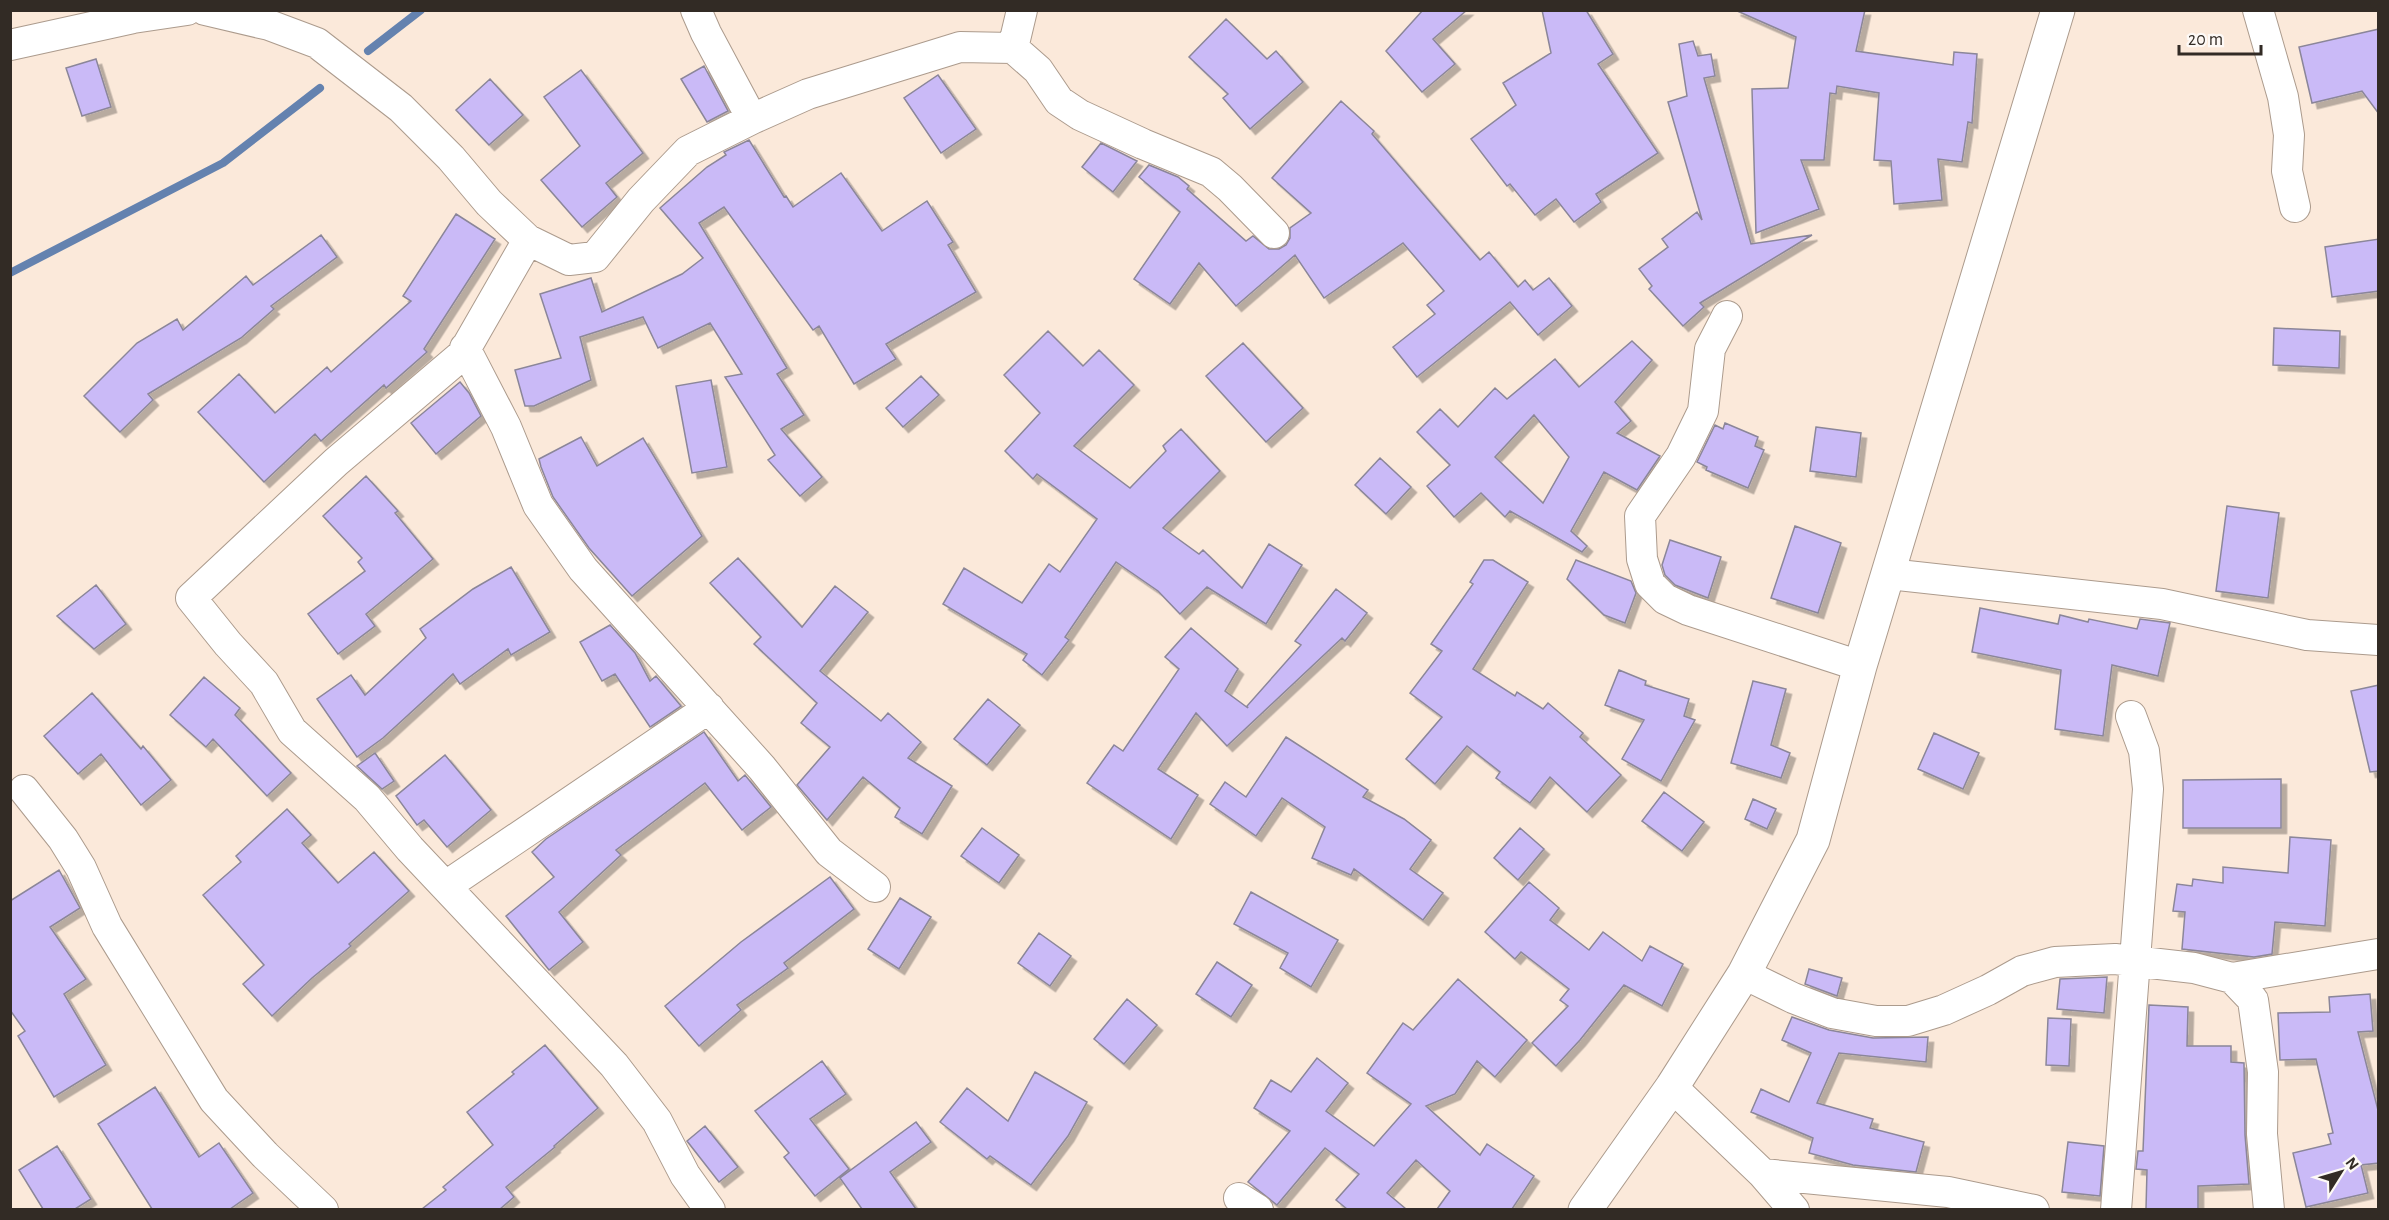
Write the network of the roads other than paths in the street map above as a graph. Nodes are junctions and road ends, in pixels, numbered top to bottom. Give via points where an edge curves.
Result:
1 (187, 10) edge
2 (696, 10) edge
3 (1022, 10) edge
4 (2058, 10) edge
5 (2258, 10) edge
6 (214, 11) edge
7 (10, 45) edge
8 (1013, 48) junction
9 (752, 119) junction
10 (2295, 207) dead end
11 (1274, 233) dead end
12 (528, 240) junction
13 (1727, 316) dead end
14 (465, 348) junction
15 (1889, 574) junction
16 (2379, 640) edge
17 (1860, 666) junction
18 (709, 708) junction
19 (2131, 716) dead end
20 (24, 790) dead end
21 (446, 886) junction
22 (875, 887) dead end
23 (2379, 954) edge
24 (2135, 961) junction
25 (1744, 974) junction
26 (2232, 978) junction
27 (1672, 1087) junction
28 (1763, 1174) junction
29 (323, 1209) edge
30 (710, 1209) edge
31 (1586, 1209) edge
32 (1794, 1209) edge
33 (2034, 1209) edge
34 (2116, 1209) edge
35 (2270, 1209) edge

1 - 7 street
2 - 9 street
3 - 8 street
4 - 15 main road
5 - 10 street via 2283,97 2289,135 2287,171
6 - 12 street via 317,43 401,108
8 - 9 street via 960,47 808,94
8 - 11 street via 1038,70 1059,101 1080,115 1211,172
9 - 12 street via 688,151 640,200 595,257 569,260
12 - 14 street
13 - 17 street via 1710,349 1703,411 1681,456 1640,516 1642,559 1650,584 1665,599 1688,610
14 - 18 street via 506,427 538,505 583,568
14 - 21 street via 462,355 336,462 191,598 264,683 292,731 367,798
15 - 16 street via 2162,604 2307,635
15 - 17 main road
17 - 25 main road via 1813,840
18 - 21 street
18 - 22 street via 829,852
19 - 24 street via 2144,751 2148,789
20 - 29 street via 69,848 107,927 214,1100
21 - 30 street via 614,1065 657,1121 685,1175
23 - 26 street
24 - 25 street via 2115,958 2055,962 2022,971 1944,1010 1908,1021 1876,1021 1832,1013
24 - 26 street via 2194,968
24 - 34 street
25 - 27 main road
26 - 35 street via 2253,1000 2263,1072 2262,1134
27 - 28 street
27 - 31 main road
28 - 32 street
28 - 33 street via 1948,1192

